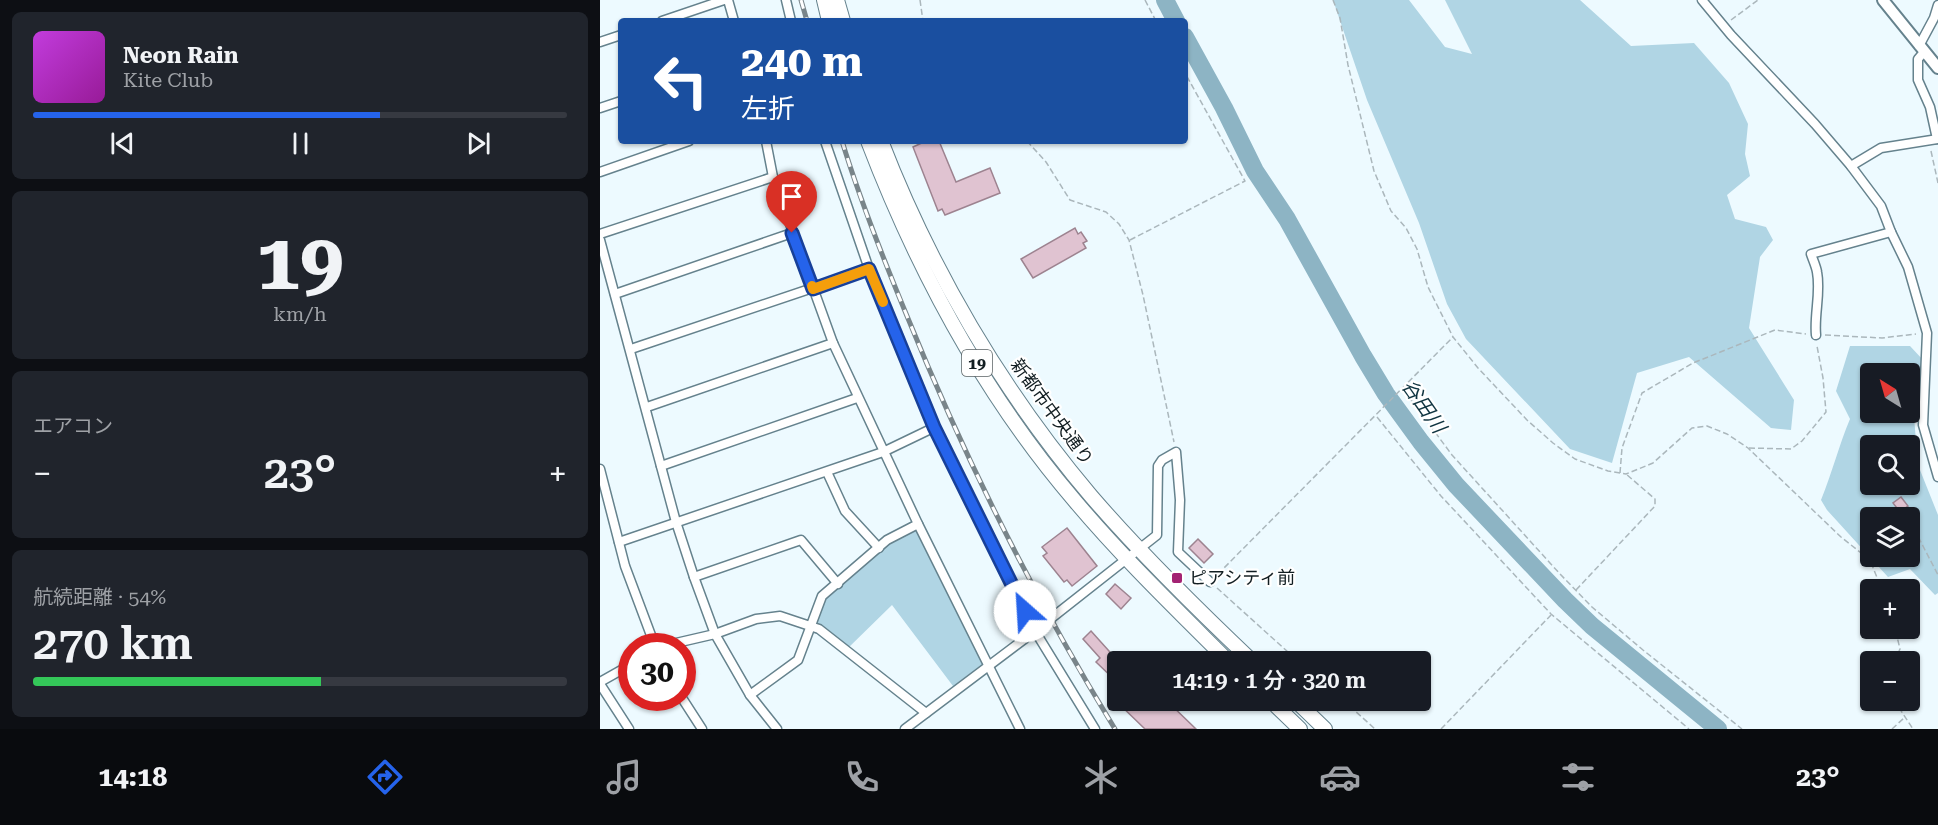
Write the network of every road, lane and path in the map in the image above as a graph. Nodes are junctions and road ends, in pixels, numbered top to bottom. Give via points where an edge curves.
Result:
1 (726, 0) edge
2 (786, 0) edge
3 (824, 0) edge
4 (837, 0) edge
5 (920, 0) edge
6 (1144, 0) edge
7 (1333, 0) edge
8 (1702, 0) edge
9 (1758, 0) edge
10 (1883, 0) edge
11 (1938, 5) edge
12 (671, 18) edge
13 (733, 18) edge
14 (790, 18) edge
15 (828, 18) edge
16 (842, 18) edge
17 (923, 18) edge
18 (1154, 18) edge
19 (1723, 26) junction
20 (618, 36) edge
21 (600, 42) edge
22 (1922, 49) junction
23 (1938, 68) edge
24 (1188, 78) edge
25 (618, 102) edge
26 (600, 108) edge
27 (1935, 140) edge
28 (680, 144) edge
29 (767, 144) edge
30 (826, 144) edge
31 (869, 144) edge
32 (882, 144) edge
33 (1030, 144) edge
34 (1851, 166) junction
35 (600, 172) edge
36 (773, 177) junction
37 (1938, 183) edge
38 (1891, 232) junction
39 (792, 233) junction
40 (600, 234) edge
41 (600, 240) edge
42 (1129, 240) junction
43 (869, 269) junction
44 (813, 289) junction
45 (615, 294) junction
46 (1927, 333) junction
47 (1816, 335) junction
48 (1453, 337) junction
49 (832, 344) junction
50 (631, 349) junction
51 (1402, 390) junction
52 (857, 398) junction
53 (646, 407) junction
54 (1376, 415) junction
55 (934, 427) junction
56 (1748, 448) junction
57 (883, 452) junction
58 (1176, 452) junction
59 (661, 466) junction
60 (600, 469) edge
61 (827, 472) junction
62 (1620, 473) junction
63 (1626, 474) junction
64 (1938, 477) edge
65 (676, 522) junction
66 (918, 524) junction
67 (1920, 540) edge
68 (619, 542) junction
69 (879, 548) junction
70 (1139, 549) junction
71 (1127, 559) junction
72 (1938, 574) edge
73 (694, 577) junction
74 (1878, 579) edge
75 (1210, 582) junction
76 (838, 584) junction
77 (1576, 590) junction
78 (1551, 614) junction
79 (810, 626) junction
80 (1035, 631) junction
81 (650, 633) edge
82 (715, 634) junction
83 (696, 638) edge
84 (1218, 651) edge
85 (1242, 651) edge
86 (1287, 651) edge
87 (989, 666) junction
88 (618, 672) edge
89 (600, 683) edge
90 (750, 695) junction
91 (690, 711) edge
92 (1281, 711) edge
93 (1306, 711) edge
94 (1355, 711) edge
95 (1901, 711) edge
96 (926, 713) junction
97 (1905, 717) junction
98 (1016, 727) edge
99 (628, 729) edge
100 (702, 729) edge
101 (777, 729) edge
102 (905, 729) edge
103 (1095, 729) edge
104 (1300, 729) edge
105 (1325, 729) edge
106 (1375, 729) edge
107 (1441, 729) edge
108 (1689, 729) edge
109 (1742, 729) edge
110 (1892, 729) edge
111 (1913, 729) edge

1 - 12 street
1 - 13 street
2 - 14 street
3 - 15 main road
4 - 16 main road
5 - 17 path
6 - 18 path
7 - 48 path via 1374,171 1391,211 1417,249 1428,287
8 - 19 street
9 - 19 path
10 - 22 street
11 - 22 street
19 - 34 street
20 - 21 street
22 - 23 street
22 - 27 street via 1918,80 1930,107
24 - 42 path via 1245,181
25 - 26 street
27 - 34 street via 1881,148
27 - 37 path
28 - 35 street
29 - 36 street
30 - 43 street
31 - 71 main road, 新都市中央通り / 19 via 917,256 992,386 1051,471
32 - 70 main road, 新都市中央通り / 19 via 929,249 987,352 1039,429
33 - 42 path via 1070,200 1106,212
34 - 38 street via 1881,206
36 - 39 street
36 - 40 street
38 - 46 street via 1908,267
38 - 47 street via 1811,254 1817,273
39 - 44 street
39 - 45 street
41 - 45 street
42 - 58 path
43 - 44 street
43 - 55 street
44 - 49 street
44 - 50 street
45 - 50 street
46 - 47 path via 1882,338
46 - 64 street via 1923,425
47 - 56 path via 1826,412 1791,449
47 - 62 path via 1775,330 1693,363 1642,393 1622,448
48 - 51 path
48 - 62 path via 1553,444 1575,459
49 - 52 street
49 - 53 street
50 - 53 street
51 - 54 path
51 - 77 path via 1483,492
52 - 57 street
52 - 59 street
53 - 59 street
54 - 75 path
54 - 78 path via 1441,496
55 - 57 street
55 - 80 street
56 - 63 path via 1707,426 1692,428 1653,463
56 - 74 path via 1840,537 1870,560
57 - 61 street
57 - 66 street
58 - 70 street via 1158,466 1157,535
58 - 75 street via 1180,500 1178,552
59 - 65 street
60 - 68 street
61 - 65 street
61 - 69 street via 844,511
62 - 63 path
63 - 77 path via 1655,499 1655,506
65 - 68 street
65 - 73 street
66 - 69 street
66 - 87 street
67 - 72 path
68 - 81 street
69 - 76 street
70 - 71 street
70 - 85 main road, 新都市中央通り / 19
71 - 80 street
71 - 84 main road, 新都市中央通り / 19
73 - 76 street via 801,540
73 - 82 street
75 - 86 path
76 - 79 street via 822,596
77 - 109 path
78 - 107 path
78 - 108 path
79 - 82 street via 780,616
79 - 90 street via 798,660
79 - 96 street
80 - 87 street
80 - 103 street
82 - 83 street
82 - 90 street
87 - 96 street
87 - 98 street
88 - 89 street
89 - 99 street
90 - 101 street
91 - 100 street
92 - 104 main road
93 - 105 main road
94 - 106 path
95 - 97 path
96 - 102 street
97 - 110 path
97 - 111 path

